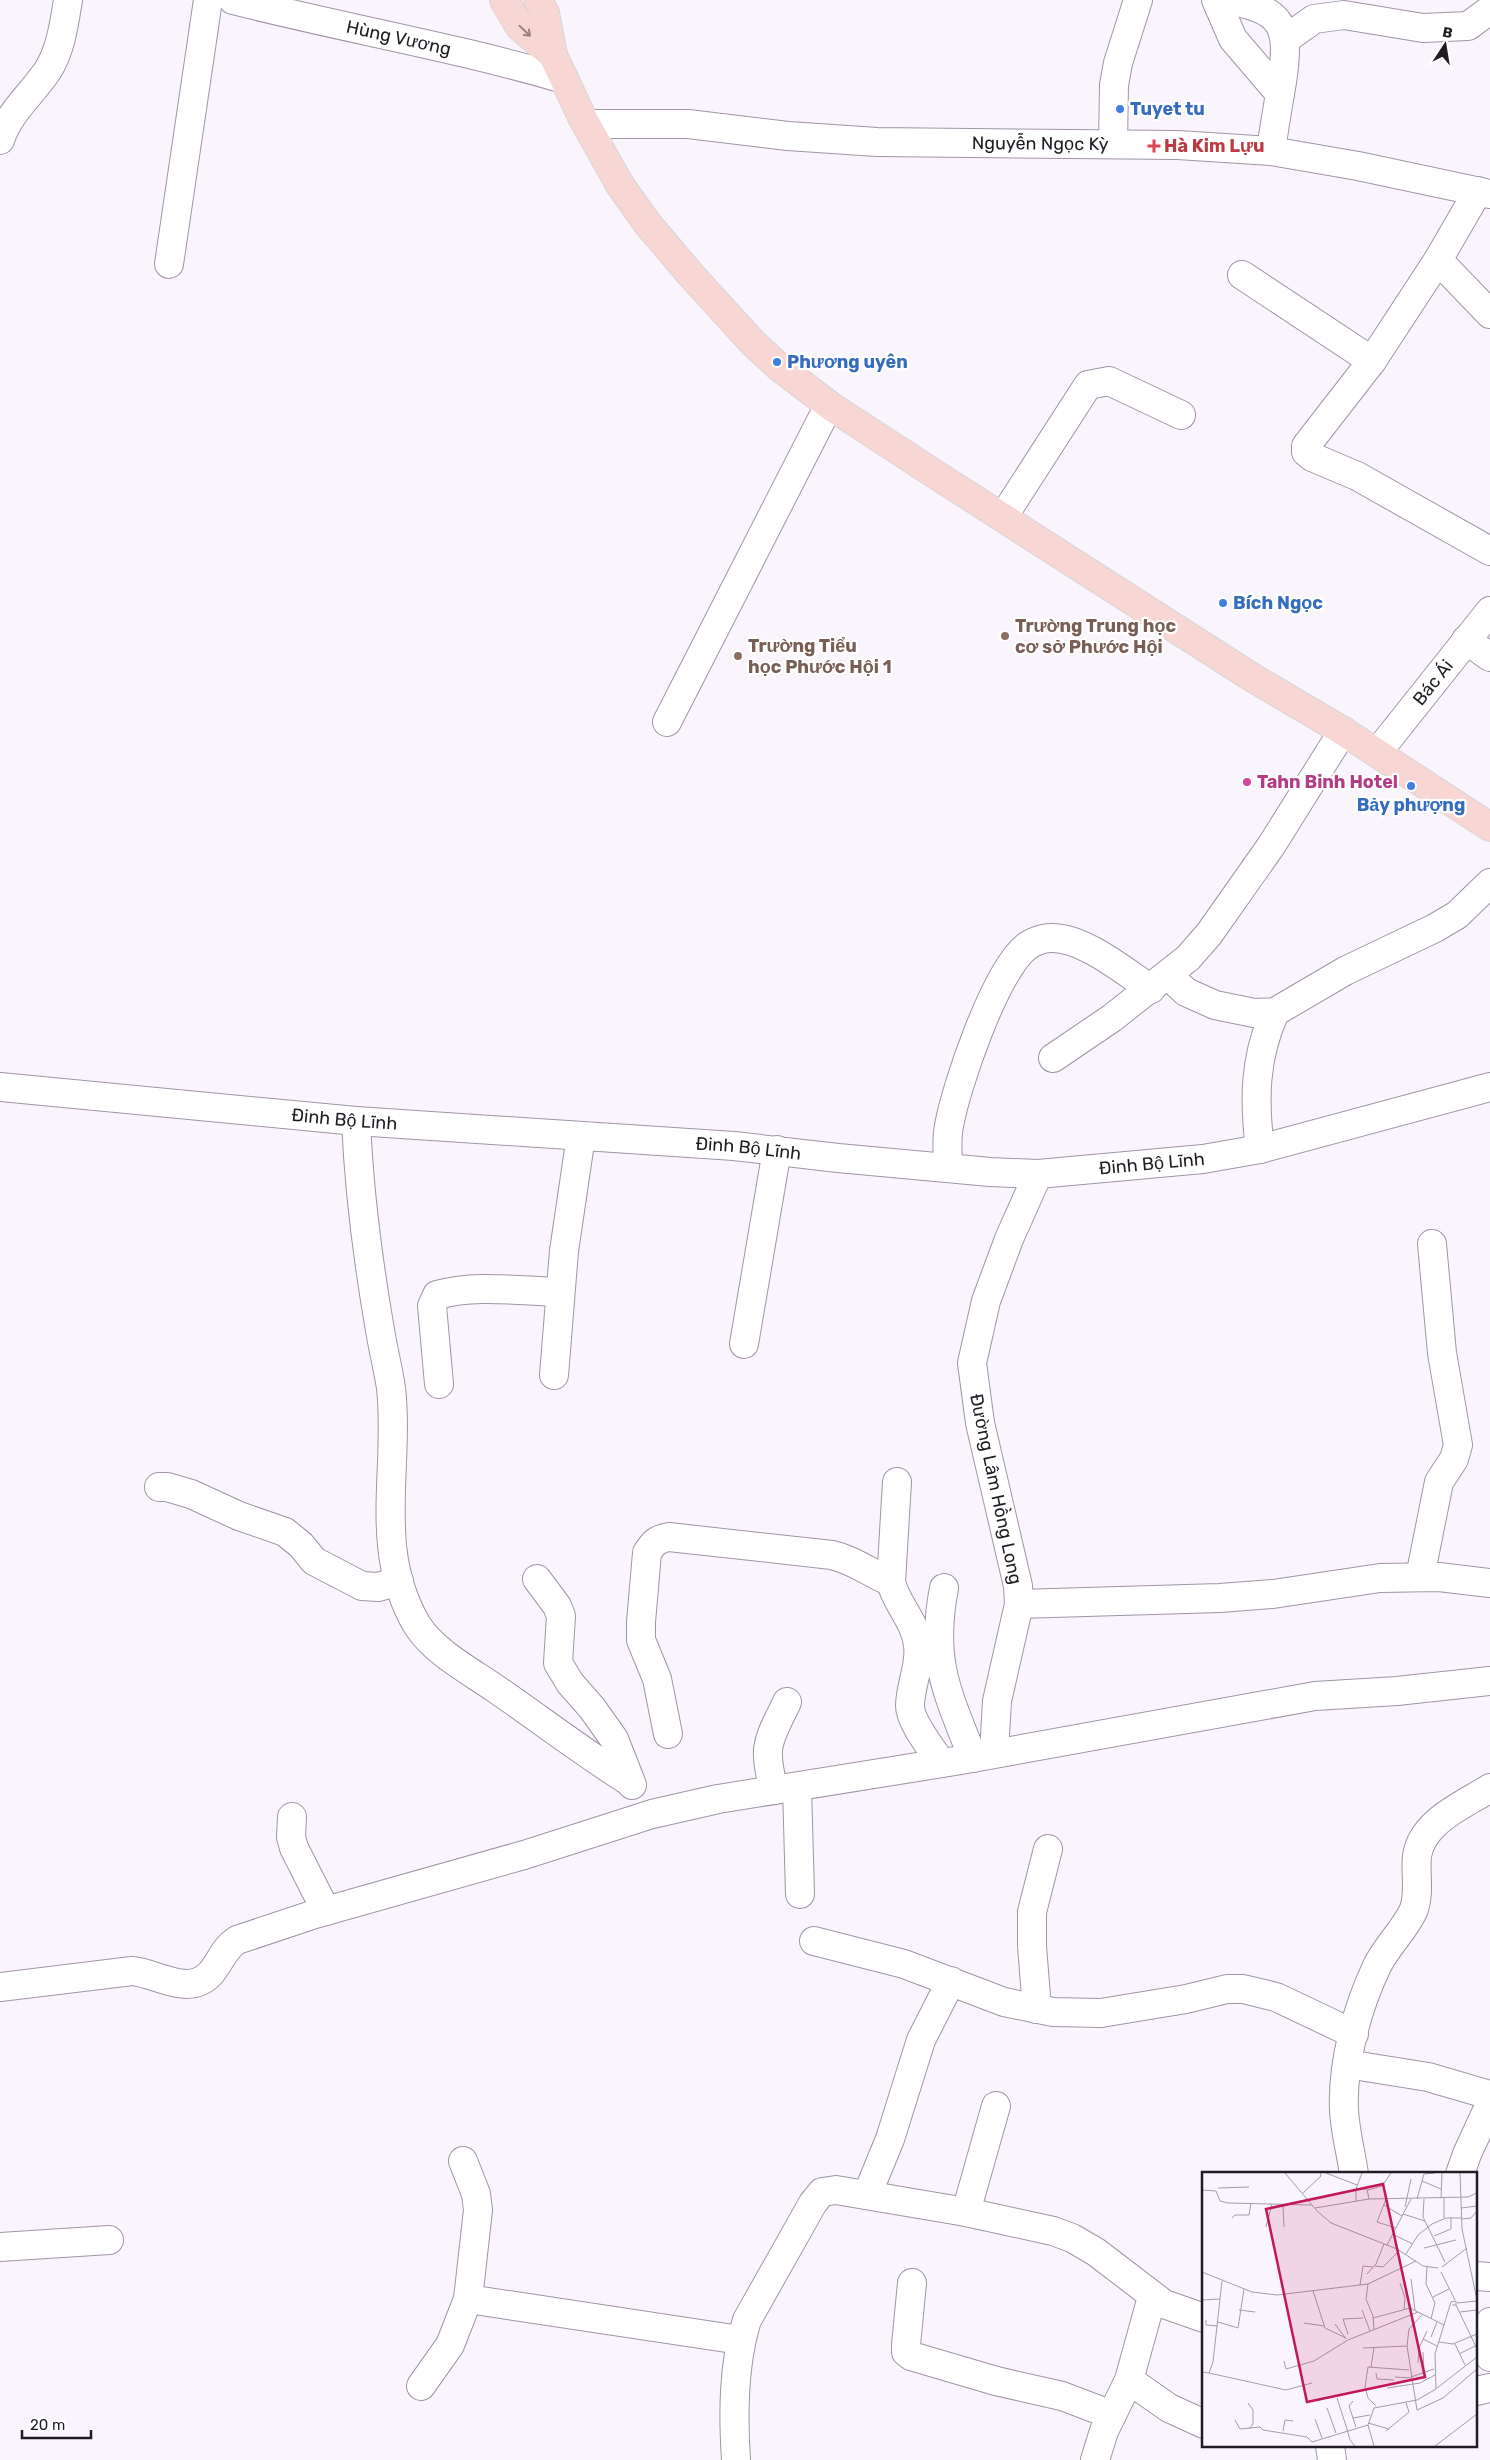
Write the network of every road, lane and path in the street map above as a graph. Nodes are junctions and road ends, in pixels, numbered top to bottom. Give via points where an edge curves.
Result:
1 (68, 0) edge
2 (208, 0) edge
3 (234, 0) edge
4 (504, 0) edge
5 (538, 0) edge
6 (1138, 0) edge
7 (1216, 0) edge
8 (1226, 0) edge
9 (1490, 10) edge
10 (1286, 39) junction
11 (559, 67) junction
12 (1280, 94) junction
13 (587, 124) junction
14 (0, 140) edge
15 (1113, 144) junction
16 (1270, 151) junction
17 (1484, 192) edge
18 (1438, 260) junction
19 (170, 264) dead end
20 (1242, 275) dead end
21 (1490, 314) edge
22 (1372, 361) junction
23 (829, 405) junction
24 (1181, 415) dead end
25 (1003, 517) junction
26 (1490, 551) edge
27 (1490, 611) edge
28 (1466, 640) junction
29 (1490, 657) edge
30 (667, 722) dead end
31 (1343, 732) junction
32 (1376, 753) junction
33 (1490, 827) edge
34 (1490, 883) edge
35 (1160, 982) junction
36 (1275, 1012) junction
37 (1053, 1058) dead end
38 (0, 1087) edge
39 (1490, 1087) edge
40 (356, 1121) junction
41 (581, 1136) junction
42 (1260, 1149) junction
43 (777, 1150) junction
44 (948, 1168) junction
45 (1038, 1174) junction
46 (1432, 1244) dead end
47 (559, 1292) junction
48 (744, 1344) dead end
49 (554, 1374) dead end
50 (439, 1384) dead end
51 (897, 1482) dead end
52 (159, 1487) dead end
53 (1420, 1577) junction
54 (537, 1579) dead end
55 (399, 1581) junction
56 (891, 1582) junction
57 (1490, 1583) edge
58 (944, 1588) dead end
59 (1019, 1604) junction
60 (1490, 1681) edge
61 (787, 1702) dead end
62 (668, 1734) dead end
63 (984, 1756) junction
64 (941, 1763) junction
65 (630, 1782) junction
66 (785, 1788) junction
67 (1490, 1788) edge
68 (652, 1814) junction
69 (292, 1817) dead end
70 (1048, 1849) dead end
71 (800, 1894) dead end
72 (326, 1911) junction
73 (814, 1941) dead end
74 (951, 1981) junction
75 (0, 1987) edge
76 (1038, 2010) junction
77 (1354, 2034) junction
78 (1347, 2064) junction
79 (1490, 2095) edge
80 (1490, 2104) edge
81 (996, 2106) dead end
82 (464, 2161) dead end
83 (1354, 2172) edge
84 (1461, 2172) edge
85 (867, 2195) junction
86 (966, 2212) junction
87 (109, 2240) dead end
88 (0, 2247) edge
89 (912, 2283) dead end
90 (1152, 2297) junction
91 (468, 2299) junction
92 (1202, 2317) edge
93 (1490, 2322) edge
94 (740, 2340) junction
95 (1490, 2357) edge
96 (1129, 2380) junction
97 (421, 2386) dead end
98 (1112, 2415) junction
99 (1202, 2423) edge
100 (736, 2460) edge
101 (1095, 2460) edge

1 - 14 street via 61,39 53,60 9,119
2 - 19 street
3 - 11 street, Hùng Vương via 329,24 501,60
4 -> 11 main road via 520,27
5 - 11 main road via 545,13
6 - 15 street via 1114,86
7 - 12 street via 1233,39
8 - 10 street via 1267,12 1278,22
9 - 10 street via 1468,26 1432,28 1344,15 1314,19
10 - 12 street
11 - 13 main road
12 - 16 street
13 - 15 street, Nguyễn Ngọc Kỳ via 688,124 876,142
13 - 23 main road via 608,166 633,204 691,276 772,360
15 - 16 street, Nguyễn Ngọc Kỳ
16 - 17 street, Nguyễn Ngọc Kỳ
17 - 18 street
18 - 21 street
18 - 22 street
20 - 22 street
22 - 26 street via 1306,446 1306,452 1357,476
23 - 25 main road
23 - 30 street
24 - 25 street via 1109,382 1088,385
25 - 31 main road
27 - 28 street, Bác Ái
28 - 29 street
28 - 32 street, Bác Ái
31 - 32 main road
31 - 35 street via 1227,910 1188,958
32 - 33 main road
34 - 36 street via 1457,915 1345,971
35 - 36 street via 1215,1005 1254,1013
35 - 37 street
35 - 44 street via 1069,942 1051,938 1026,946 1006,973 986,1013 963,1072 949,1126
36 - 42 street via 1265,1034 1256,1075
38 - 40 street, Đinh Bộ Lĩnh
39 - 42 street, Đinh Bộ Lĩnh
40 - 41 street, Đinh Bộ Lĩnh
40 - 55 street via 362,1211 391,1386 394,1429 390,1532
41 - 43 street, Đinh Bộ Lĩnh
41 - 47 street
42 - 45 street, Đinh Bộ Lĩnh via 1202,1159
43 - 44 street, Đinh Bộ Lĩnh
43 - 48 street
44 - 45 street, Đinh Bộ Lĩnh
45 - 59 street, Đường Lâm Hồng Long via 986,1301 972,1363 980,1424 1012,1553
46 - 53 street via 1442,1353 1458,1446 1454,1459 1439,1482
47 - 49 street
47 - 50 street via 476,1289 437,1295 432,1306
51 - 56 street
52 - 55 street via 191,1494 285,1532 314,1561 362,1586 378,1587
53 - 57 street via 1439,1576
53 - 59 street via 1380,1578 1273,1594 1220,1598
54 - 65 street via 561,1616 558,1663 614,1739
55 - 65 street via 418,1626 429,1639 572,1745
56 - 62 street via 853,1561 832,1555 660,1539 647,1553 642,1640 657,1678
56 - 64 street via 910,1618 918,1644 911,1714
58 - 63 street via 938,1619 941,1672
59 - 63 street, Đường Lâm Hồng Long
60 - 63 street via 1397,1692 1315,1696
61 - 66 street via 766,1752
63 - 64 street
64 - 66 street
65 - 68 street
66 - 68 street
66 - 71 street
67 - 77 street via 1444,1817 1424,1836 1417,1856 1414,1910 1377,1966
68 - 72 street via 524,1855
69 - 72 street via 294,1848
70 - 76 street via 1031,1920
72 - 75 street via 237,1940 228,1946 211,1973 189,1984 132,1971
73 - 74 street via 904,1964
74 - 76 street
74 - 85 street via 921,2040 890,2139
76 - 77 street via 1101,2013 1227,1989 1243,1989 1276,1997
77 - 78 street
78 - 79 street via 1428,2077
78 - 83 street via 1344,2110
80 - 84 street
81 - 86 street
82 - 91 street via 478,2210
85 - 86 street
85 - 94 street via 836,2190 822,2192 818,2196 758,2299
86 - 90 street via 1072,2238 1114,2264
87 - 88 street
89 - 98 street via 906,2345 906,2352 911,2356 1062,2396
90 - 92 street via 1179,2311
90 - 96 street
91 - 94 street
91 - 97 street via 450,2345
93 - 95 street
94 - 100 street
96 - 98 street
96 - 99 street via 1169,2408
98 - 101 street

